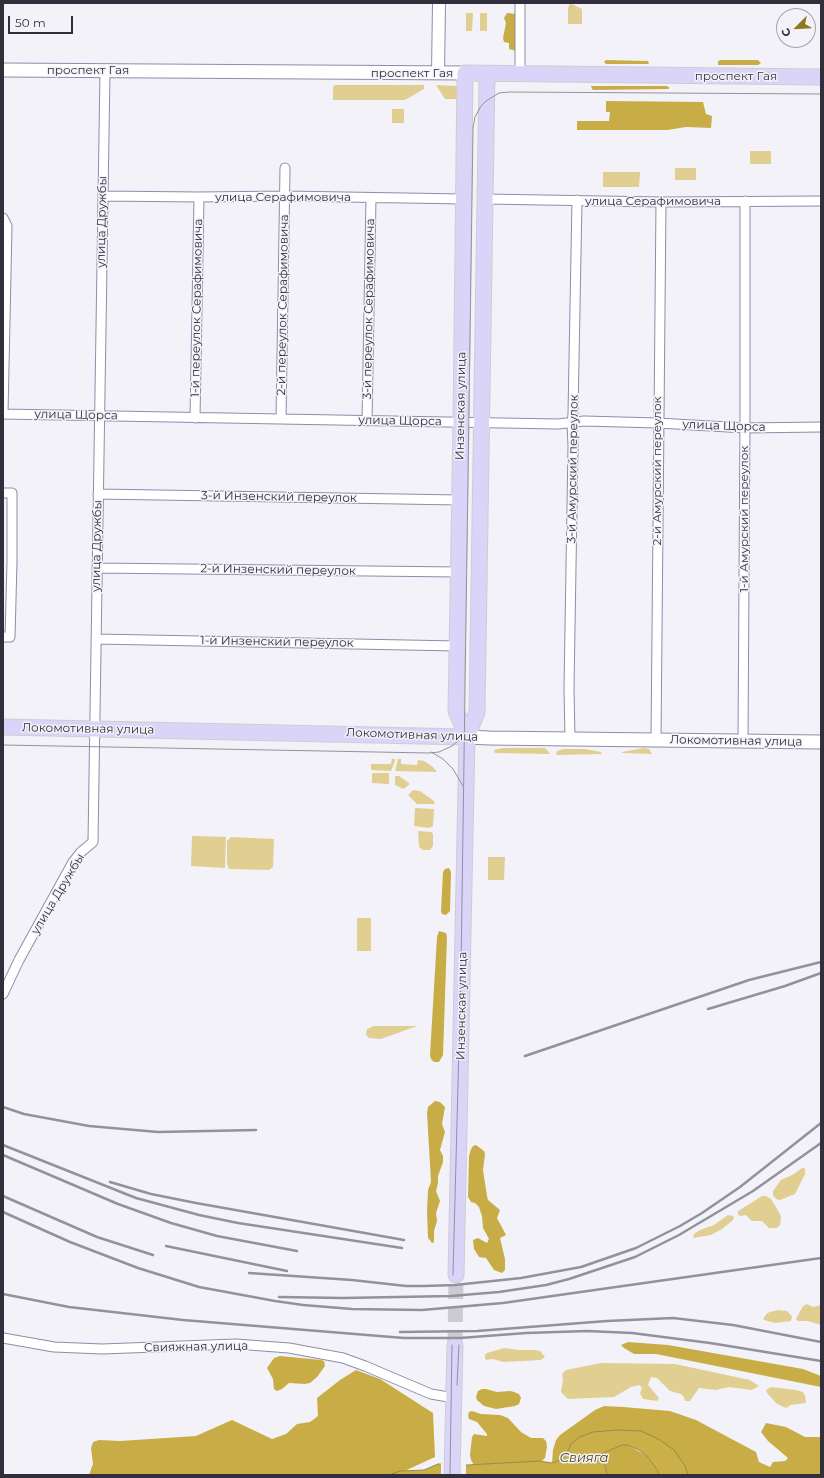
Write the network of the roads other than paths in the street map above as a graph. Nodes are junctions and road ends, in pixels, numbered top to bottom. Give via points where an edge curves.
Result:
1 (439, 3) edge
2 (520, 3) edge
3 (3, 70) edge
4 (105, 71) junction
5 (438, 73) junction
6 (465, 73) junction
7 (487, 74) junction
8 (520, 75) junction
9 (821, 76) edge
10 (286, 168) dead end
11 (103, 196) junction
12 (285, 196) junction
13 (199, 197) junction
14 (371, 198) junction
15 (464, 199) junction
16 (485, 199) junction
17 (577, 200) junction
18 (745, 201) junction
19 (821, 201) edge
20 (661, 202) junction
21 (3, 218) edge
22 (3, 414) edge
23 (99, 416) junction
24 (194, 418) junction
25 (281, 419) junction
26 (367, 421) junction
27 (461, 422) junction
28 (481, 422) junction
29 (572, 423) junction
30 (658, 423) junction
31 (821, 427) edge
32 (745, 428) junction
33 (3, 493) edge
34 (98, 494) junction
35 (460, 500) junction
36 (97, 568) junction
37 (459, 572) junction
38 (3, 637) edge
39 (96, 639) junction
40 (458, 646) junction
41 (3, 727) edge
42 (94, 729) junction
43 (466, 737) junction
44 (570, 738) junction
45 (656, 740) junction
46 (743, 741) junction
47 (821, 742) edge
48 (3, 994) edge
49 (456, 1275) tunnel mouth
50 (3, 1338) edge
51 (455, 1345) tunnel mouth
52 (454, 1398) junction
53 (452, 1475) edge

1 - 5 street
2 - 8 street
3 - 4 main road, проспект Гая
4 - 5 main road, проспект Гая
4 - 11 street, улица Дружбы
5 - 6 main road, проспект Гая
6 - 7 main road, проспект Гая
6 - 15 main road, Инзенская улица
7 - 8 main road, проспект Гая
7 - 16 main road, Инзенская улица
8 - 9 main road, проспект Гая
10 - 12 street, 2-й переулок Серафимовича
11 - 13 street, улица Серафимовича
11 - 23 street, улица Дружбы
12 - 13 street, улица Серафимовича
12 - 14 street, улица Серафимовича
12 - 25 street, 2-й переулок Серафимовича
13 - 24 street, 1-й переулок Серафимовича
14 - 15 street, улица Серафимовича
14 - 26 street, 3-й переулок Серафимовича
15 - 27 main road, Инзенская улица
16 - 17 street, улица Серафимовича
16 - 28 main road, Инзенская улица
17 - 20 street, улица Серафимовича
17 - 29 street, 3-й Амурский переулок
18 - 19 street, улица Серафимовича
18 - 20 street, улица Серафимовича
18 - 32 street, 1-й Амурский переулок
20 - 30 street, 2-й Амурский переулок
21 - 22 street via 7,226
22 - 23 street, улица Щорса
23 - 24 street, улица Щорса
23 - 34 street, улица Дружбы
24 - 25 street, улица Щорса
25 - 26 street, улица Щорса
26 - 27 street, улица Щорса
27 - 28 street, улица Щорса
27 - 35 main road, Инзенская улица
28 - 29 street, улица Щорса
28 - 43 main road, Инзенская улица via 477,712
29 - 30 street, улица Щорса
29 - 44 street, 3-й Амурский переулок
30 - 32 street, улица Щорса
30 - 45 street, 2-й Амурский переулок
31 - 32 street, улица Щорса
32 - 46 street, 1-й Амурский переулок
33 - 38 street via 12,493 10,637
34 - 35 street, 3-й Инзенский переулок
34 - 36 street, улица Дружбы
35 - 37 main road, Инзенская улица
36 - 37 street, 2-й Инзенский переулок
36 - 39 street, улица Дружбы
37 - 40 main road, Инзенская улица
39 - 40 street, 1-й Инзенский переулок
39 - 42 street, улица Дружбы
40 - 43 main road, Инзенская улица via 456,711
41 - 42 main road, Локомотивная улица
42 - 43 main road, Локомотивная улица
42 - 48 street, улица Дружбы via 93,842 73,862
43 - 44 main road, Локомотивная улица
43 - 49 main road, Инзенская улица
44 - 45 main road, Локомотивная улица
45 - 46 main road, Локомотивная улица
46 - 47 main road, Локомотивная улица
50 - 52 street, Свияжная улица via 54,1347 102,1349 236,1344 289,1348 343,1358 431,1394
51 - 52 main road
52 - 53 main road

